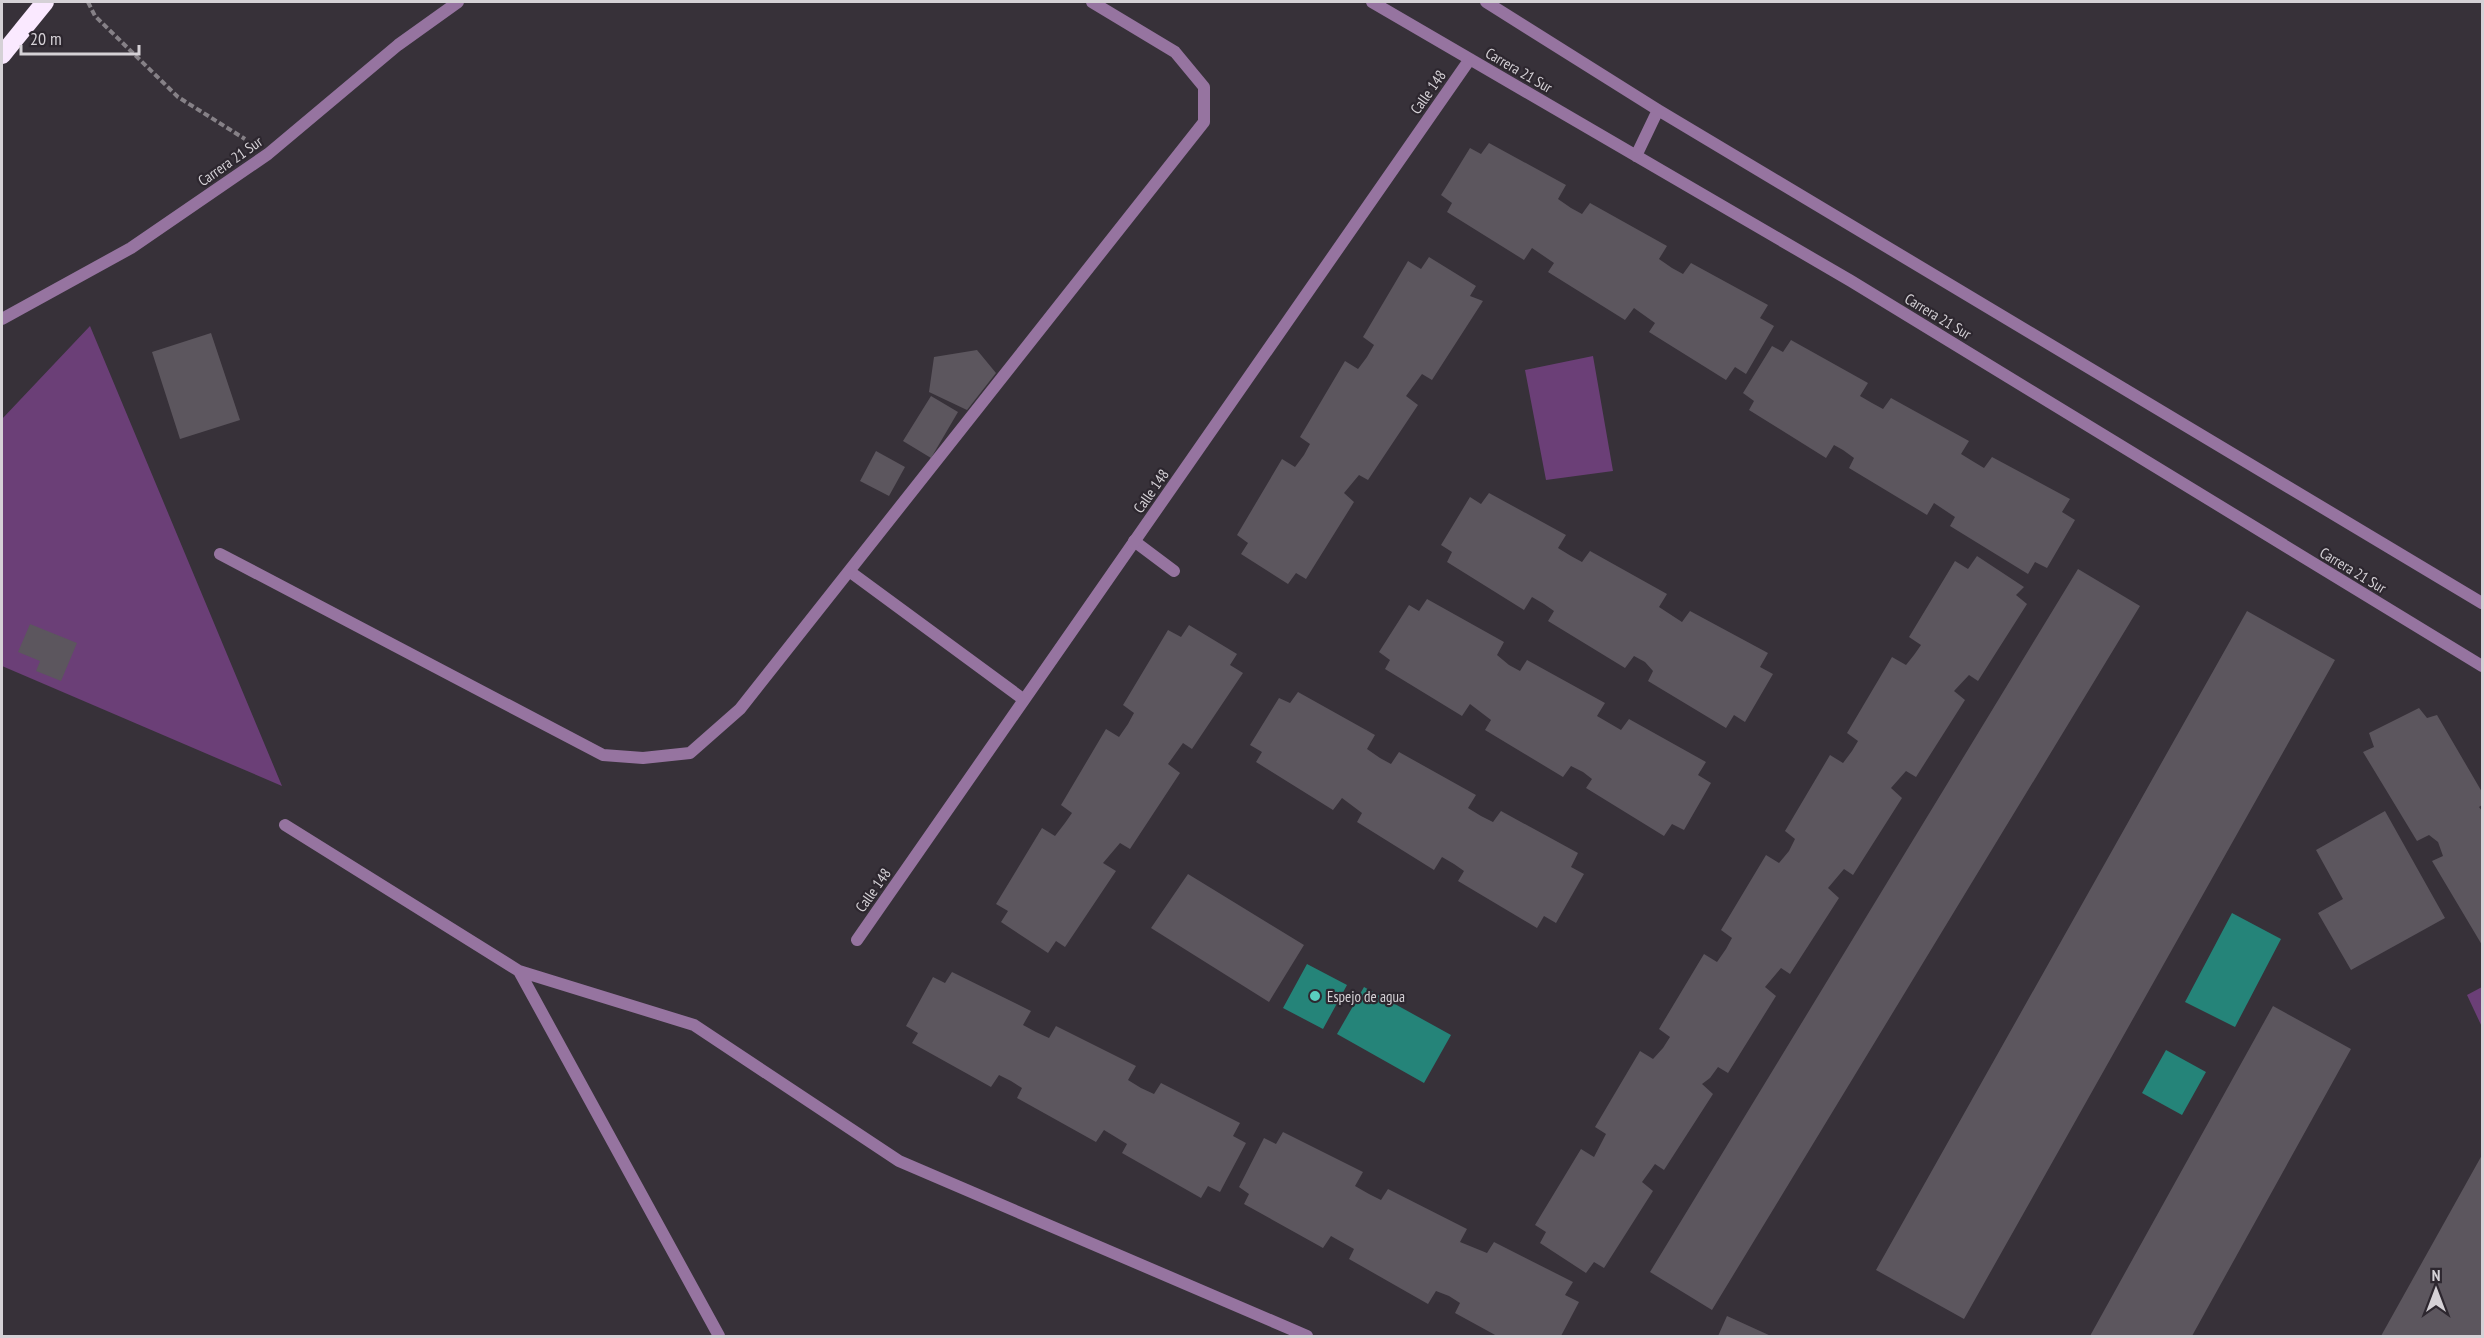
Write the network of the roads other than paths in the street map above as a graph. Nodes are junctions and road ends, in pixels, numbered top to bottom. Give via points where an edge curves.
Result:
1 (45, 2) edge
2 (458, 2) edge
3 (1092, 2) edge
4 (1372, 2) edge
5 (1486, 2) edge
6 (1502, 6) edge
7 (2, 55) edge
8 (1470, 59) junction
9 (1658, 110) junction
10 (1636, 156) junction
11 (7, 316) edge
12 (2, 327) edge
13 (1134, 541) junction
14 (220, 554) dead end
15 (849, 571) junction
16 (1174, 571) dead end
17 (2482, 603) edge
18 (2482, 666) edge
19 (1023, 699) junction
20 (285, 825) dead end
21 (856, 940) dead end
22 (519, 971) junction
23 (719, 1336) edge
24 (1307, 1336) edge

1 - 7 highway
2 - 11 street, Carrera 21 Sur via 398,45 268,154 131,248
3 - 15 street via 1175,52 1204,87 1204,122
4 - 8 street, Carrera 21 Sur
5 - 6 street
6 - 9 street
8 - 10 street, Carrera 21 Sur
8 - 13 street, Calle 148
9 - 10 street
9 - 17 street
10 - 18 street, Carrera 21 Sur via 1851,281
11 - 12 street
13 - 16 street
13 - 19 street, Calle 148
14 - 15 street via 603,755 643,758 690,753 740,709
15 - 19 street
19 - 21 street, Calle 148
20 - 22 street
22 - 23 street
22 - 24 street via 694,1024 898,1161

